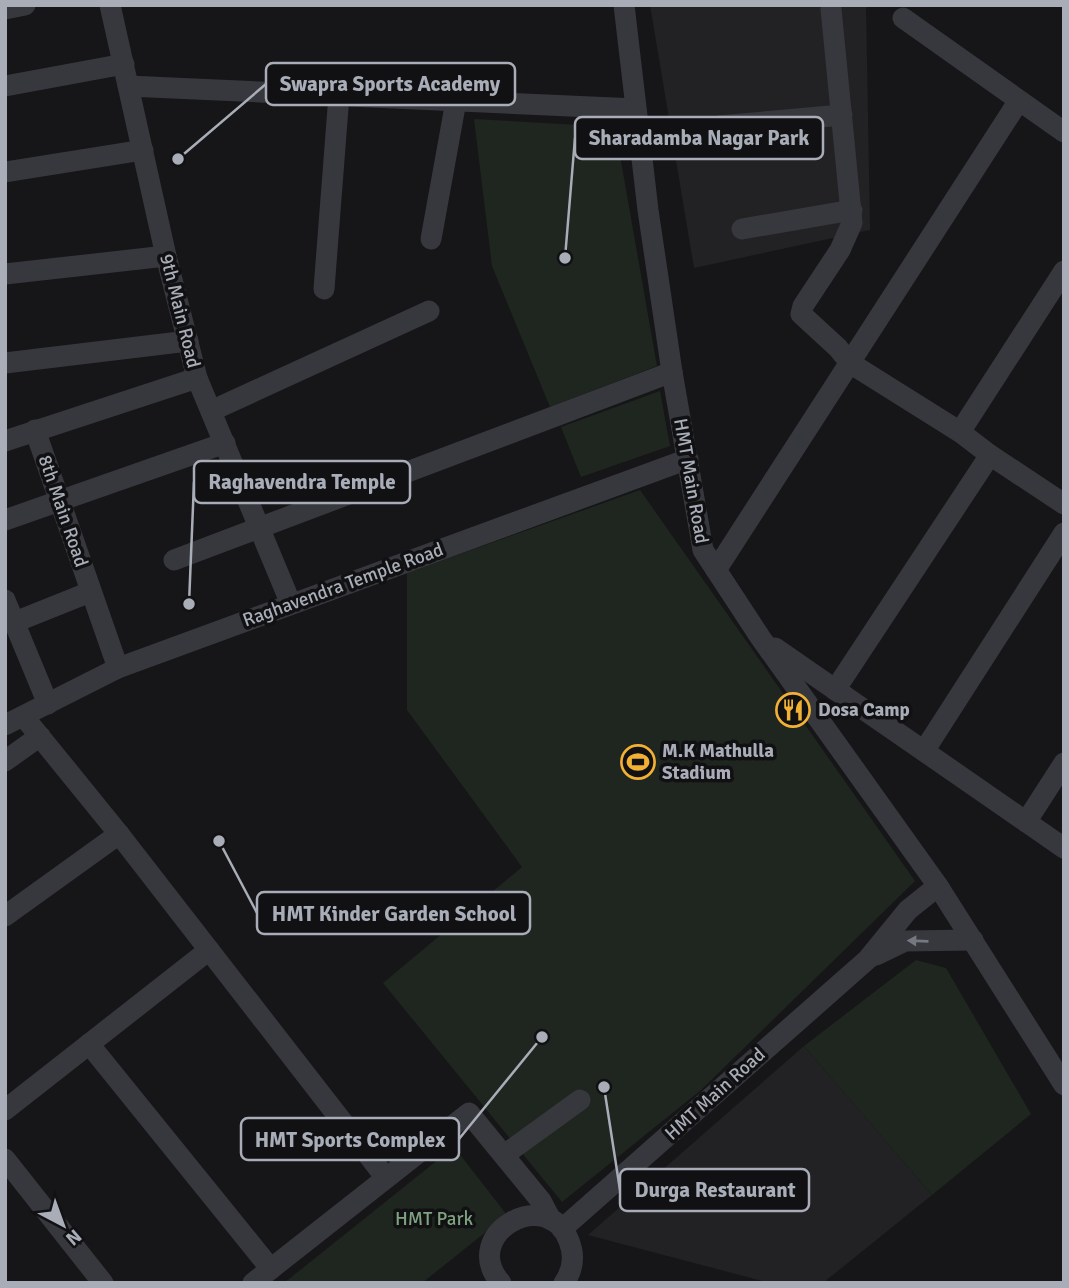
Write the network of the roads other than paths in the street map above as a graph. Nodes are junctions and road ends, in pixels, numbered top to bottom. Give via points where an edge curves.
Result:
1 (25, 5) edge
2 (110, 5) edge
3 (624, 5) edge
4 (5, 9) edge
5 (831, 9) dead end
6 (903, 18) dead end
7 (124, 64) junction
8 (5, 86) edge
9 (128, 86) junction
10 (339, 95) junction
11 (456, 101) junction
12 (1018, 102) junction
13 (636, 109) junction
14 (842, 115) junction
15 (719, 126) dead end
16 (1064, 132) edge
17 (144, 150) junction
18 (5, 172) edge
19 (852, 210) junction
20 (742, 229) dead end
21 (431, 239) dead end
22 (166, 256) junction
23 (1064, 271) edge
24 (5, 274) edge
25 (324, 289) dead end
26 (429, 312) dead end
27 (188, 341) junction
28 (5, 363) edge
29 (850, 363) junction
30 (672, 372) junction
31 (197, 378) junction
32 (211, 411) junction
33 (35, 430) junction
34 (960, 432) junction
35 (5, 441) edge
36 (225, 443) junction
37 (990, 455) junction
38 (688, 459) junction
39 (59, 501) junction
40 (1064, 504) edge
41 (5, 520) edge
42 (258, 528) junction
43 (1064, 533) edge
44 (174, 560) dead end
45 (716, 570) junction
46 (90, 592) junction
47 (5, 600) edge
48 (291, 604) junction
49 (15, 622) junction
50 (760, 637) junction
51 (118, 668) junction
52 (835, 690) junction
53 (48, 704) junction
54 (15, 721) edge
55 (40, 736) junction
56 (924, 751) junction
57 (5, 761) edge
58 (1064, 764) edge
59 (1026, 822) junction
60 (119, 834) junction
61 (1064, 848) edge
62 (938, 886) junction
63 (5, 916) edge
64 (973, 940) junction
65 (209, 950) junction
66 (868, 959) junction
67 (89, 1044) junction
68 (1064, 1085) edge
69 (580, 1100) dead end
70 (5, 1110) edge
71 (504, 1155) junction
72 (5, 1159) edge
73 (386, 1178) junction
74 (557, 1224) junction
75 (271, 1269) junction
76 (103, 1283) edge
77 (253, 1283) edge
78 (500, 1283) edge
79 (564, 1283) edge

1 - 4 street
2 - 7 street, 9th Main Road
3 - 13 street, HMT Main Road
5 - 14 street
6 - 12 street
7 - 8 street
7 - 9 street, 9th Main Road
9 - 10 street
9 - 17 street, 9th Main Road
10 - 11 street
10 - 25 street
11 - 13 street
11 - 21 street
12 - 16 street
12 - 29 street
13 - 30 street, HMT Main Road
14 - 15 street
14 - 19 street
17 - 18 street
17 - 22 street, 9th Main Road
19 - 20 street
19 - 29 street via 852,223 840,250 801,314
22 - 24 street
22 - 27 street, 9th Main Road
23 - 34 street
26 - 32 street
27 - 28 street
27 - 31 street, 9th Main Road
29 - 34 street
29 - 45 street
30 - 38 street, HMT Main Road
30 - 42 street
31 - 32 street, 9th Main Road
31 - 33 street
32 - 36 street, 9th Main Road
33 - 35 street
33 - 39 street, 8th Main Road
34 - 37 street
36 - 39 street
36 - 42 street, 9th Main Road
37 - 40 street
37 - 52 street
38 - 45 street, HMT Main Road via 703,550
38 - 48 street, Raghavendra Temple Road
39 - 41 street
39 - 46 street, 8th Main Road
42 - 44 street
42 - 48 street, 9th Main Road
43 - 56 street
45 - 50 street, HMT Main Road
46 - 49 street
46 - 51 street, 8th Main Road
47 - 49 street
48 - 51 street, Raghavendra Temple Road
49 - 53 street
50 - 52 street
50 - 62 street, HMT Main Road
51 - 53 street, Raghavendra Temple Road
52 - 56 street
53 - 54 street, Raghavendra Temple Road
54 - 55 street
55 - 57 street
55 - 60 street
56 - 59 street
58 - 59 street
59 - 61 street
60 - 63 street
60 - 65 street
62 - 64 street, HMT Main Road
62 - 66 street, HMT Main Road via 908,910
64 -> 66 street, HMT Main Road via 905,941
64 - 68 street, HMT Main Road
65 - 67 street
65 - 73 street
66 - 74 street, HMT Main Road
67 - 70 street
67 - 75 street
69 - 71 street
71 - 73 street via 469,1113
71 - 74 street
72 - 76 street
73 - 75 street
74 - 78 street via 537,1216 508,1222 491,1245 489,1260
74 - 79 street via 573,1250 573,1264
75 - 77 street

